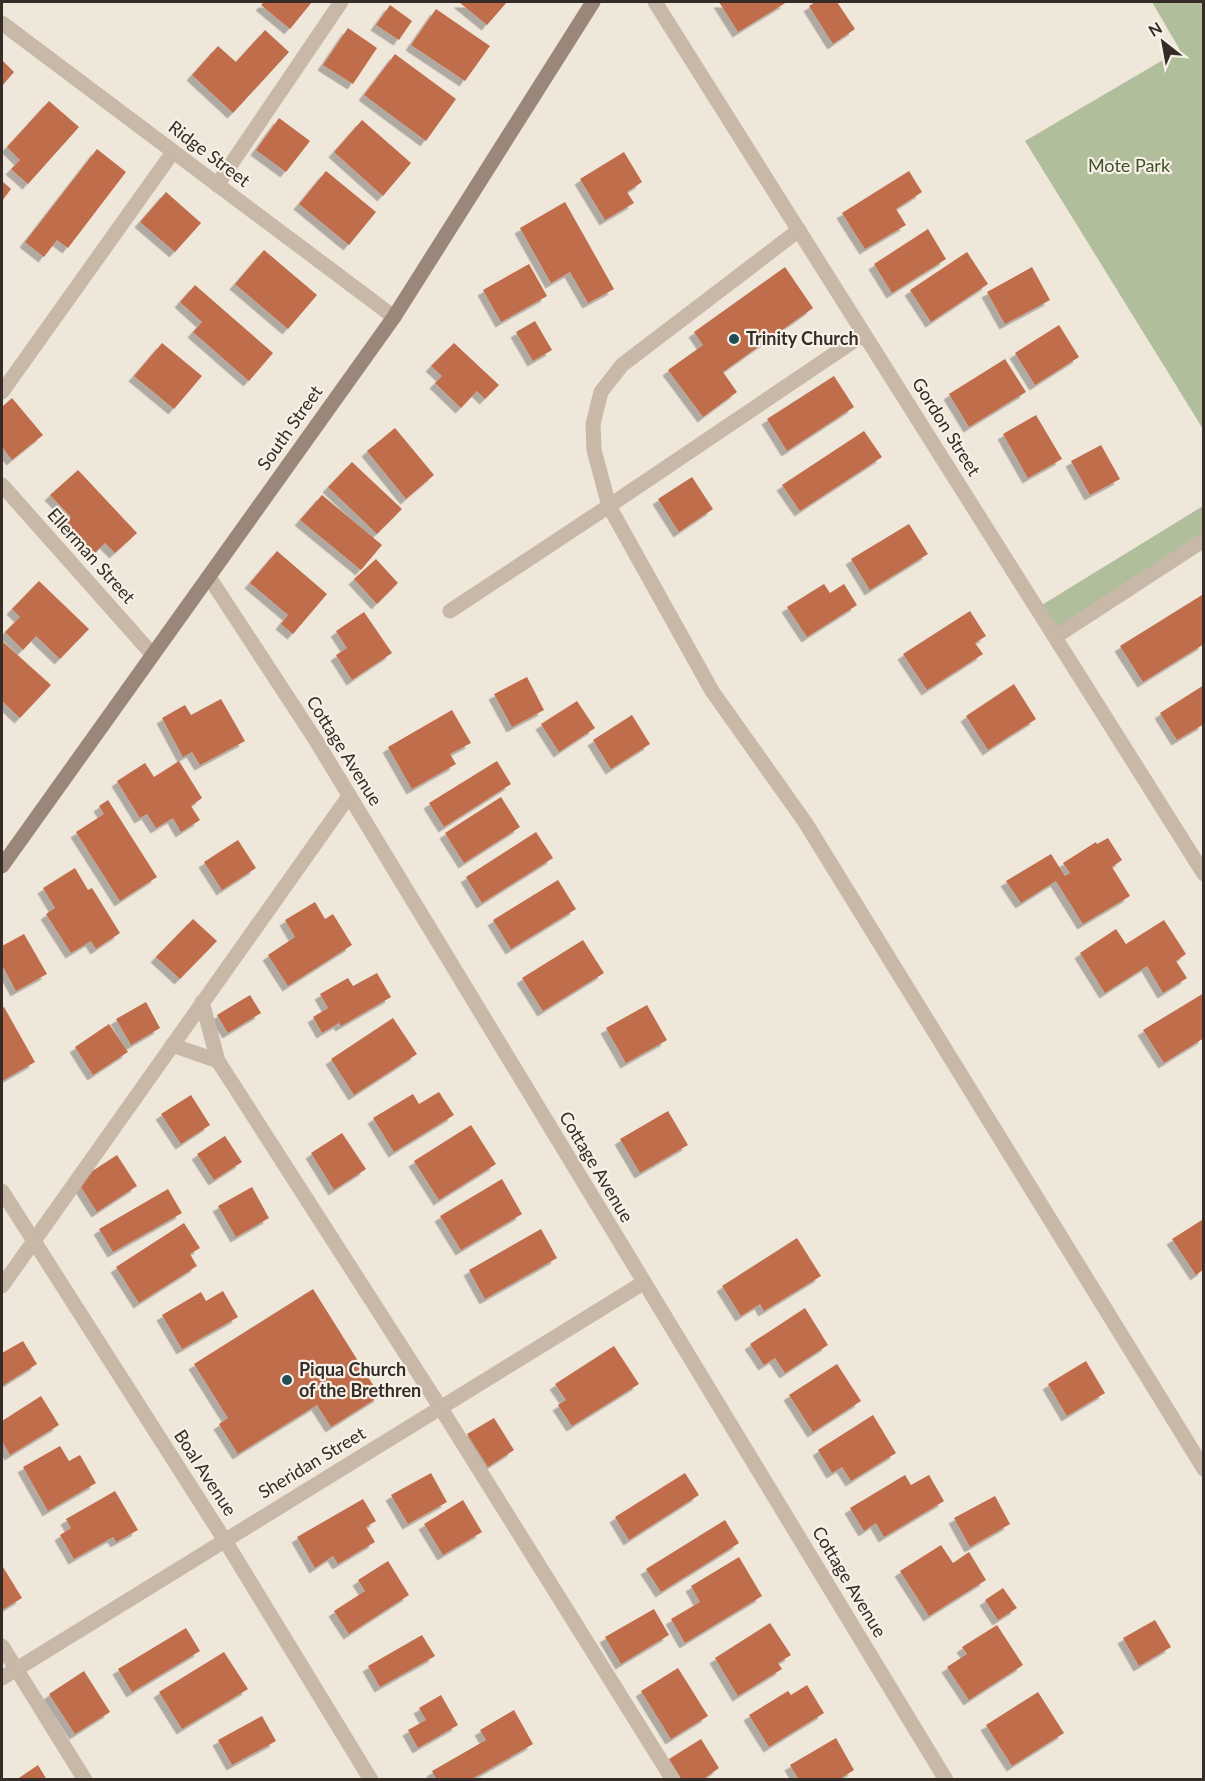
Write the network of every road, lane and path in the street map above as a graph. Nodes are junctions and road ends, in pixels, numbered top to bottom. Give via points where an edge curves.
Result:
1 (341, 2) edge
2 (593, 2) edge
3 (655, 2) edge
4 (2, 23) edge
5 (173, 152) junction
6 (217, 185) junction
7 (799, 231) junction
8 (393, 317) junction
9 (864, 334) junction
10 (2, 392) edge
11 (2, 485) edge
12 (609, 506) junction
13 (1203, 540) edge
14 (208, 577) junction
15 (450, 611) dead end
16 (1055, 637) junction
17 (152, 654) junction
18 (349, 796) junction
19 (2, 866) edge
20 (1203, 873) edge
21 (202, 1002) junction
22 (171, 1046) junction
23 (218, 1061) junction
24 (2, 1191) edge
25 (33, 1241) junction
26 (643, 1283) junction
27 (2, 1286) edge
28 (440, 1407) junction
29 (1203, 1469) edge
30 (224, 1539) junction
31 (2, 1646) edge
32 (16, 1669) junction
33 (2, 1678) edge
34 (85, 1779) edge
35 (371, 1779) edge
36 (672, 1779) edge
37 (946, 1779) edge

1 - 6 street
2 - 8 street, South Street
3 - 7 street, Gordon Street
4 - 5 street, Ridge Street
5 - 6 street, Ridge Street
5 - 10 street
6 - 8 street, Ridge Street
7 - 9 street, Gordon Street
7 - 12 street via 622,364 601,392 593,424 594,450
8 - 14 street, South Street
9 - 12 street
9 - 16 street, Gordon Street
11 - 17 street, Ellerman Street
12 - 15 street
12 - 29 street via 712,691 805,822
13 - 16 street
14 - 17 street, South Street
14 - 18 street, Cottage Avenue
16 - 20 street, Gordon Street
17 - 19 street, South Street
18 - 21 street
18 - 26 street, Cottage Avenue
21 - 22 street
21 - 23 street
22 - 23 street
22 - 25 street
23 - 28 street
24 - 25 street, Boal Avenue
25 - 27 street
25 - 30 street, Boal Avenue
26 - 28 street, Sheridan Street
26 - 37 street, Cottage Avenue
28 - 30 street, Sheridan Street
28 - 36 street
30 - 32 street, Sheridan Street
30 - 35 street, Boal Avenue
31 - 32 street
32 - 33 street, Sheridan Street
32 - 34 street

